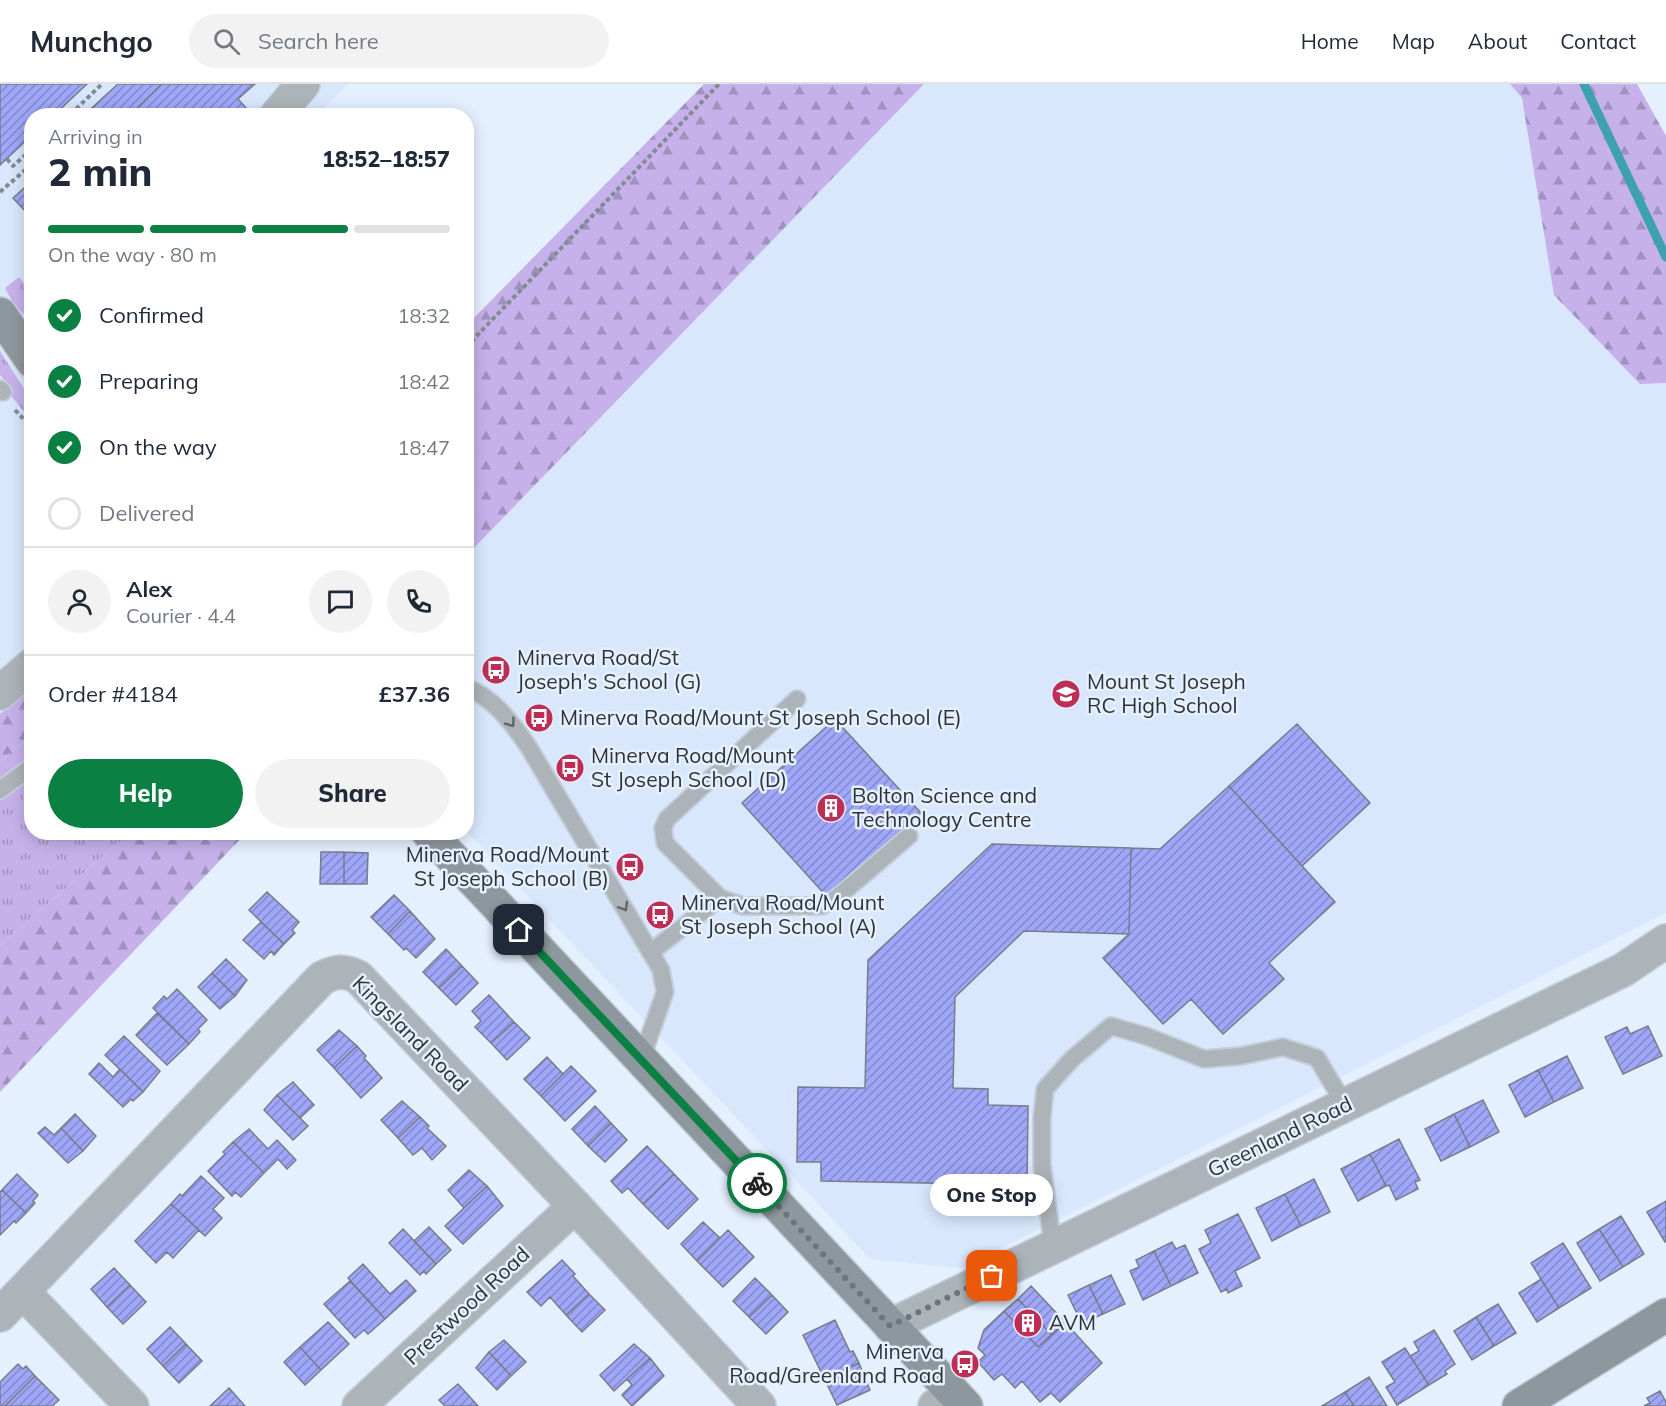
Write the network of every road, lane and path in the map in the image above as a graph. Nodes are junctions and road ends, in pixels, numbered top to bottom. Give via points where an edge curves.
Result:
1 (102, 84) edge
2 (303, 84) edge
3 (719, 84) edge
4 (79, 108) edge
5 (283, 108) edge
6 (24, 156) edge
7 (7, 159) dead end
8 (24, 171) edge
9 (0, 192) edge
10 (0, 314) edge
11 (474, 339) edge
12 (24, 345) edge
13 (24, 671) edge
14 (474, 690) edge
15 (0, 693) edge
16 (797, 699) dead end
17 (24, 772) edge
18 (0, 790) edge
19 (909, 836) dead end
20 (435, 840) edge
21 (720, 898) junction
22 (1666, 941) edge
23 (651, 952) junction
24 (641, 1060) junction
25 (1345, 1105) junction
26 (575, 1206) junction
27 (1053, 1247) junction
28 (23, 1292) junction
29 (0, 1315) edge
30 (1666, 1315) edge
31 (890, 1326) junction
32 (952, 1402) edge
33 (132, 1406) edge
34 (359, 1406) edge
35 (759, 1406) edge
36 (1519, 1406) edge

1 - 4 path
2 - 5 street
3 - 11 path
6 - 7 path via 13,166
8 - 9 path
10 - 12 street
13 - 15 street
14 -> 23 lane via 505,714 528,746
16 - 21 lane via 667,819 663,828 665,843
17 - 18 lane
19 - 21 lane via 840,895 821,906 743,906
20 - 24 street
21 - 23 lane
22 - 25 street, Greenland Road via 1623,970
23 - 24 lane via 661,970 664,992
24 - 31 street
25 - 27 street, Greenland Road
25 - 27 lane via 1317,1058 1283,1047 1204,1059 1111,1026 1071,1059 1045,1089 1042,1165
26 - 28 street, Kingsland Road via 358,977 347,971 334,972 322,978
26 - 34 street, Prestwood Road
26 - 35 street, Kingsland Road
27 - 31 street, Greenland Road
28 - 29 street, Kingsland Road
28 - 33 street
30 - 36 street
31 - 32 street

